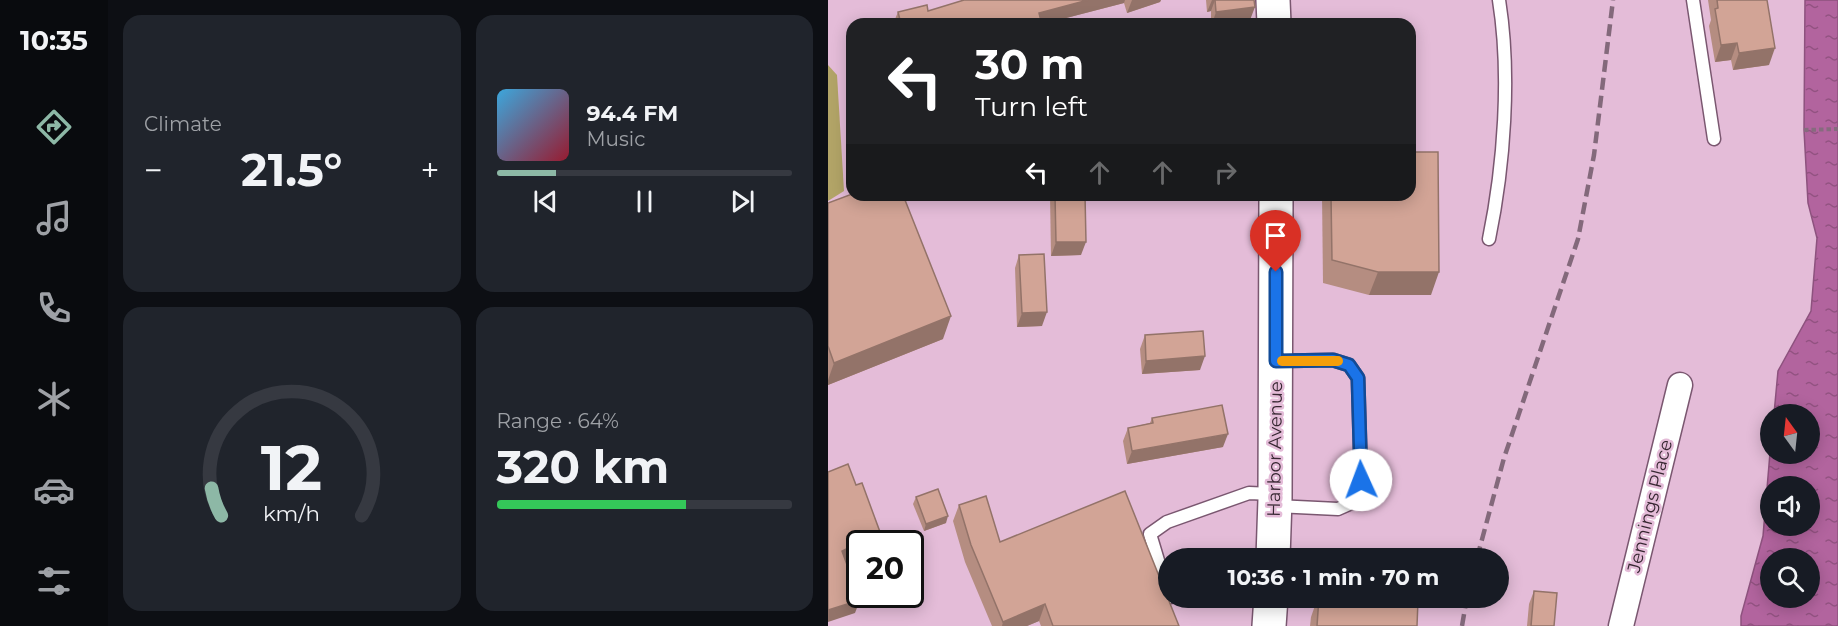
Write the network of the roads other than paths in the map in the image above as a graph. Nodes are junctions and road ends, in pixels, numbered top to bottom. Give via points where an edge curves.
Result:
1 (1274, 0) edge
2 (1499, 0) edge
3 (1693, 0) edge
4 (1274, 18) edge
5 (1714, 139) dead end
6 (1276, 201) edge
7 (1489, 239) dead end
8 (1276, 361) junction
9 (1680, 385) dead end
10 (1275, 500) junction
11 (1273, 548) edge
12 (1158, 561) edge
13 (1270, 608) edge
14 (1269, 626) edge
15 (1621, 626) edge

1 - 4 main road
2 - 7 lane via 1506,41 1499,189
3 - 5 lane
6 - 8 main road, Harbor Avenue
8 - 10 main road, Harbor Avenue
8 - 10 lane via 1333,360 1349,365 1358,378 1361,480 1356,501 1338,508
9 - 15 street, Jennings Place
10 - 11 main road, Harbor Avenue
10 - 12 lane via 1249,493 1167,522 1150,534
13 - 14 main road

